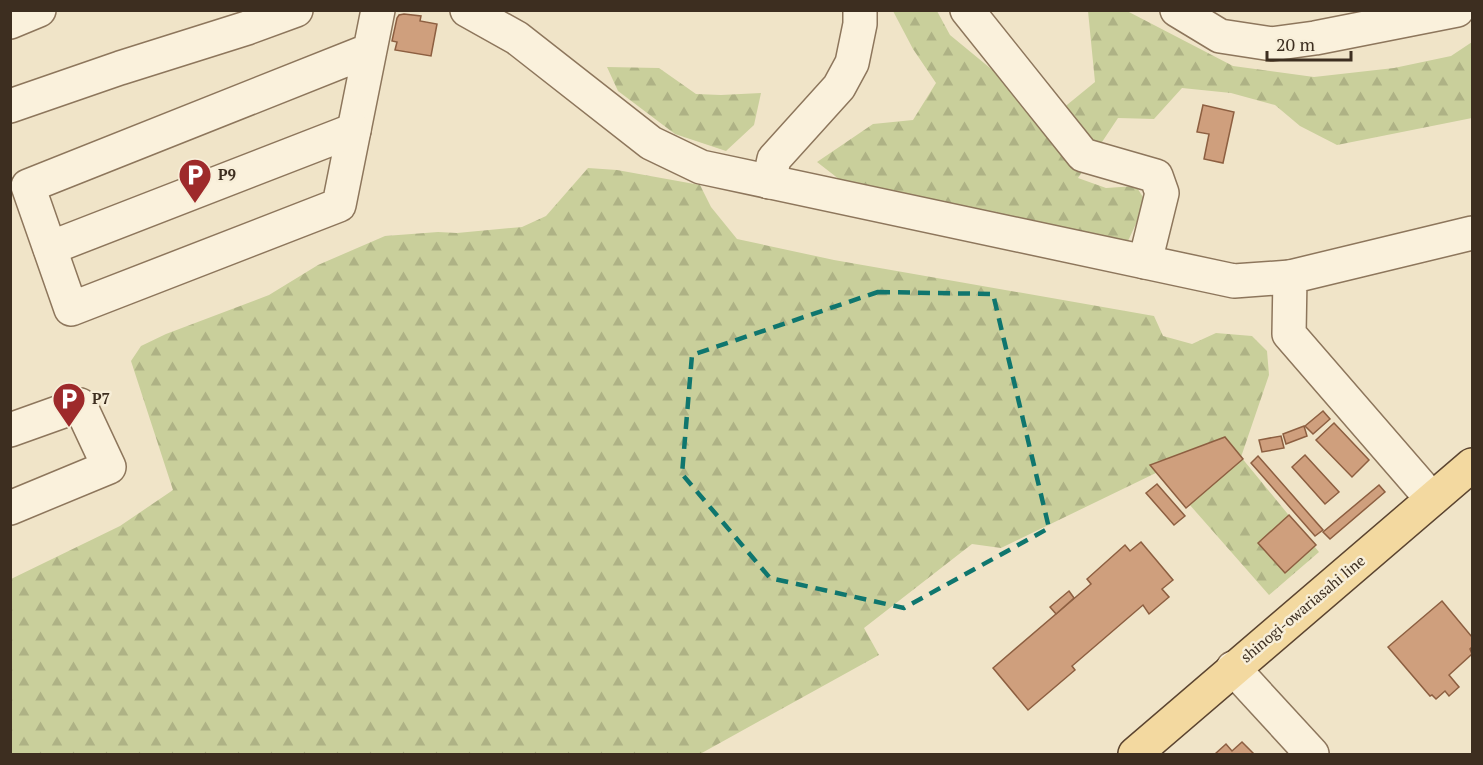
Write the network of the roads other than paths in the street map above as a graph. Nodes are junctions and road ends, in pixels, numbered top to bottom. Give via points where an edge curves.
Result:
1 (39, 10) edge
2 (296, 10) edge
3 (378, 10) edge
4 (466, 10) edge
5 (860, 10) edge
6 (967, 10) edge
7 (1177, 10) edge
8 (1457, 10) edge
9 (10, 22) edge
10 (369, 50) junction
11 (10, 106) edge
12 (354, 130) junction
13 (769, 182) junction
14 (1473, 233) edge
15 (50, 248) junction
16 (1145, 262) junction
17 (1290, 277) junction
18 (10, 430) edge
19 (1473, 465) edge
20 (1432, 499) junction
21 (10, 508) edge
22 (1233, 668) junction
23 (1135, 754) edge
24 (1312, 754) edge

1 - 9 street
2 - 11 street
3 - 10 street
4 - 13 street via 517,38 651,143 701,167
5 - 13 street via 852,63 839,87 774,159
6 - 16 street via 1083,155 1156,176 1162,194
7 - 8 street via 1220,36 1272,44
10 - 12 street
10 - 15 street via 28,186
12 - 15 street
12 - 15 street via 339,205 71,309
13 - 16 street
14 - 17 street
16 - 17 street via 1234,281
17 - 20 street via 1289,334
18 - 21 street via 80,405 109,467
19 - 20 main road, shinogi-owariasahi line
20 - 22 main road, shinogi-owariasahi line
22 - 23 main road, shinogi-owariasahi line
22 - 24 street

